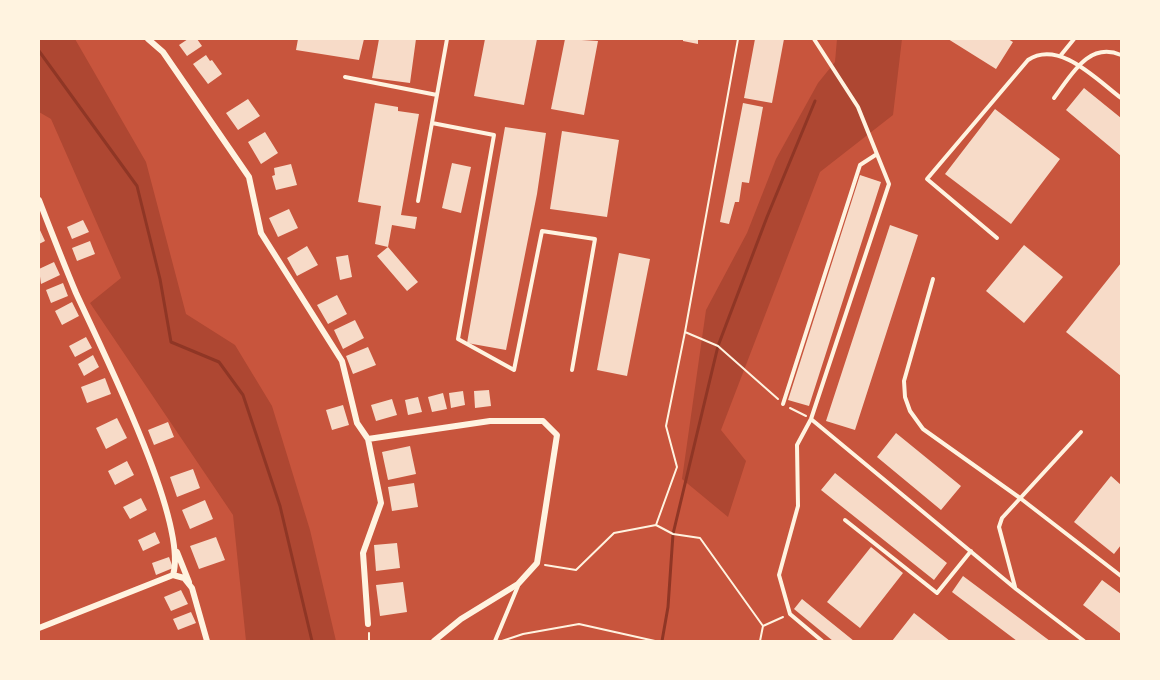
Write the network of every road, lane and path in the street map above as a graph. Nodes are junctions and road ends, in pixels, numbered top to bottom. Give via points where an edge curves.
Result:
1 (148, 39) edge
2 (447, 39) edge
3 (738, 39) edge
4 (814, 39) edge
5 (1074, 39) edge
6 (1061, 55) junction
7 (1121, 55) edge
8 (1078, 65) junction
9 (345, 77) dead end
10 (437, 95) junction
11 (1054, 98) dead end
12 (1121, 98) edge
13 (432, 123) junction
14 (877, 154) junction
15 (39, 200) edge
16 (418, 201) dead end
17 (996, 238) dead end
18 (933, 279) dead end
19 (685, 332) junction
20 (572, 370) dead end
21 (783, 404) junction
22 (811, 419) junction
23 (1082, 432) dead end
24 (368, 439) junction
25 (1020, 498) junction
26 (845, 520) dead end
27 (656, 525) junction
28 (175, 546) junction
29 (971, 551) junction
30 (537, 563) junction
31 (173, 575) junction
32 (1121, 576) edge
33 (189, 582) junction
34 (518, 585) junction
35 (1016, 589) junction
36 (790, 614) junction
37 (368, 624) dead end
38 (763, 626) junction
39 (39, 628) edge
40 (207, 641) edge
41 (434, 641) edge
42 (495, 641) edge
43 (502, 641) edge
44 (655, 641) edge
45 (760, 641) edge
46 (822, 641) edge
47 (1084, 641) edge

1 - 24 street via 163,52 249,177 261,233 342,361 357,423
2 - 10 lane
3 - 19 path
4 - 14 lane via 858,107
5 - 6 lane
6 - 8 lane
6 - 17 lane via 1045,52 1028,60 927,179
7 - 8 lane via 1104,51
8 - 11 lane
8 - 12 lane
9 - 10 lane
10 - 13 lane
13 - 16 lane
13 - 20 lane via 494,135 458,339 514,370 542,231 595,239
14 - 21 lane via 860,165
14 - 22 lane via 889,184
15 - 28 street via 149,460
18 - 25 lane via 904,381 910,411 923,429
19 - 21 path via 718,346
19 - 27 path via 666,426 677,467
21 - 22 path
22 - 29 lane
22 - 36 lane via 797,445 798,506 779,574
23 - 25 lane
24 - 30 street via 490,421 543,421 557,435
24 - 37 street via 381,503 363,553
25 - 32 lane
25 - 35 lane via 999,526
26 - 29 lane via 937,593
27 - 30 path via 614,533 576,570
27 - 38 path via 673,534 699,538
28 - 31 street
28 - 33 street
29 - 35 lane
30 - 34 street
31 - 33 street
31 - 39 street
33 - 40 street
34 - 41 street via 461,619
34 - 42 lane
35 - 47 lane
36 - 38 path
36 - 46 lane
38 - 45 path
43 - 44 path via 524,633 579,624

